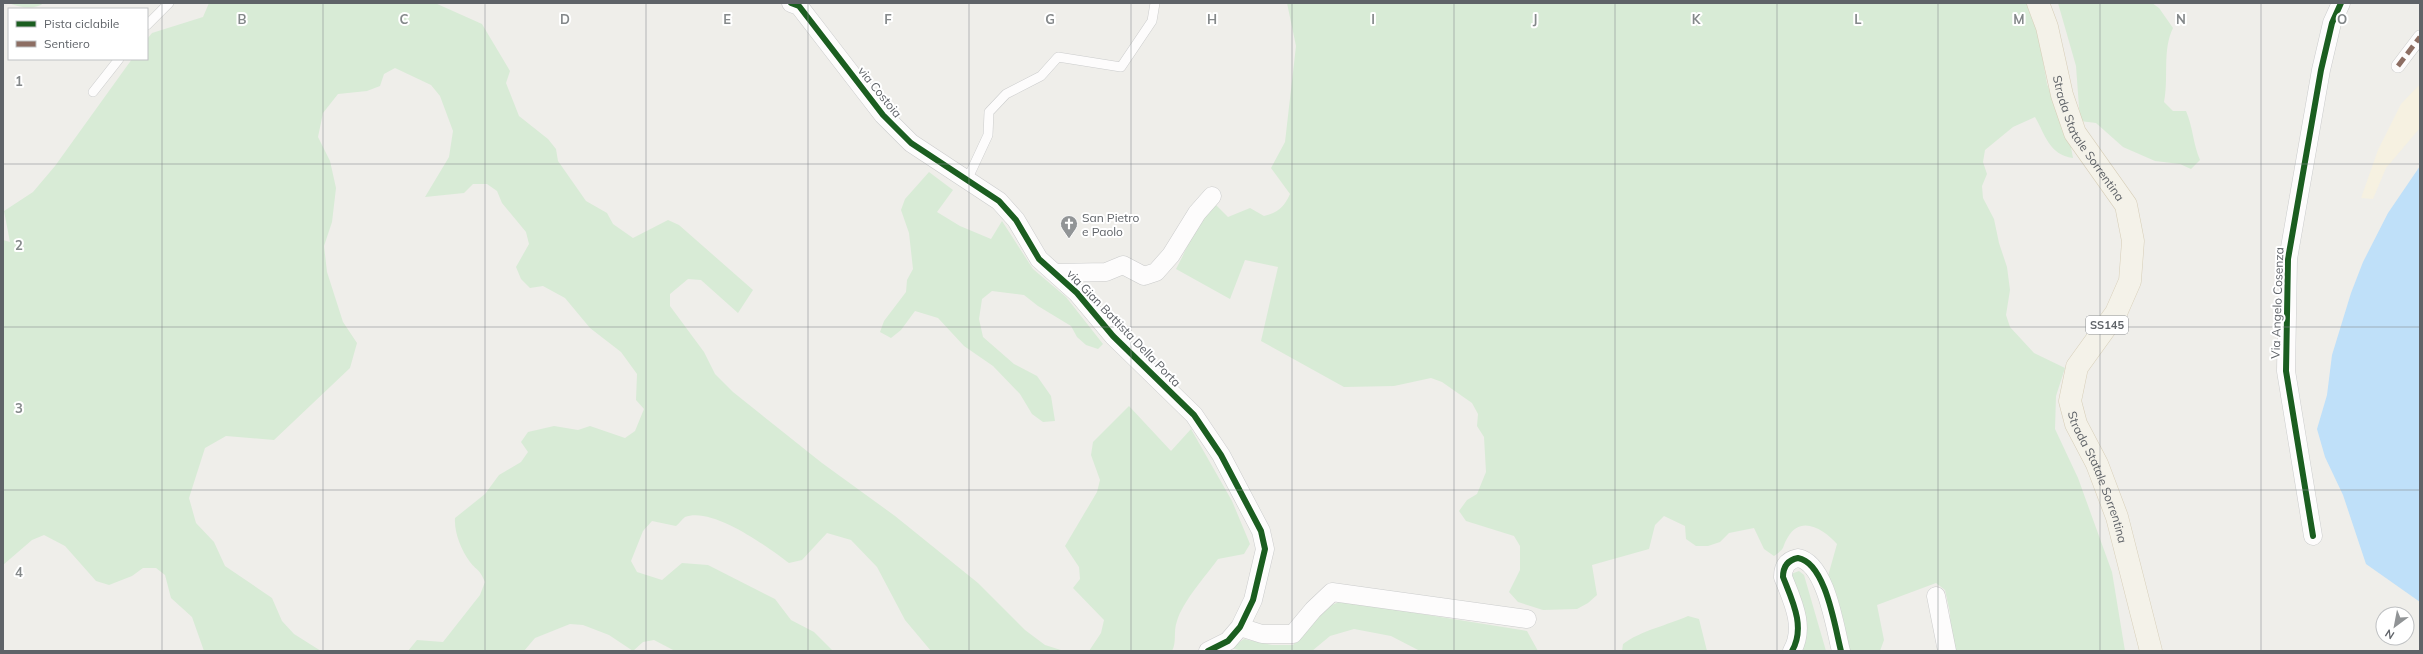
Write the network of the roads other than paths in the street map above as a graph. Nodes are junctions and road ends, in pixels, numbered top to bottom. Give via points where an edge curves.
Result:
1 (169, 3) edge
2 (791, 3) edge
3 (1155, 3) edge
4 (2038, 3) edge
5 (2341, 3) edge
6 (148, 24) edge
7 (2420, 37) edge
8 (118, 60) edge
9 (2398, 66) dead end
10 (92, 92) dead end
11 (968, 178) junction
12 (1212, 196) dead end
13 (1055, 273) junction
14 (2313, 536) dead end
15 (1936, 596) dead end
16 (1527, 619) dead end
17 (1240, 627) junction
18 (1208, 651) edge
19 (1792, 651) edge
20 (1841, 651) edge
21 (1947, 651) edge
22 (2151, 651) edge

1 - 6 lane
2 - 11 street, via Costoia via 799,6 883,114 911,143
3 - 11 lane via 1152,21 1122,67 1058,57 1041,76 1006,94 989,112 988,135
4 - 22 main road, Strada Statale Sorrentina / SS145 via 2047,27 2062,95 2076,133 2126,205 2133,241 2130,281 2116,313 2076,367 2070,400 2076,424 2096,464 2117,517
5 - 14 street, Via Angelo Cosenza via 2332,23 2321,70 2288,259 2286,371
7 - 9 street
8 - 10 lane
11 - 13 street, via Gian Battista Della Porta via 1000,201 1016,220 1039,259
12 - 13 street via 1156,272 1144,276 1123,265 1106,272
13 - 17 street, via Gian Battista Della Porta via 1077,293 1113,336 1194,415 1221,455 1248,503 1261,531 1265,549 1253,600
15 - 21 street
16 - 17 street via 1332,592 1293,634 1262,634
17 - 18 street, via Gian Battista Della Porta via 1228,640
19 - 20 street via 1798,638 1797,612 1783,572 1788,562 1798,558 1813,565 1822,581

